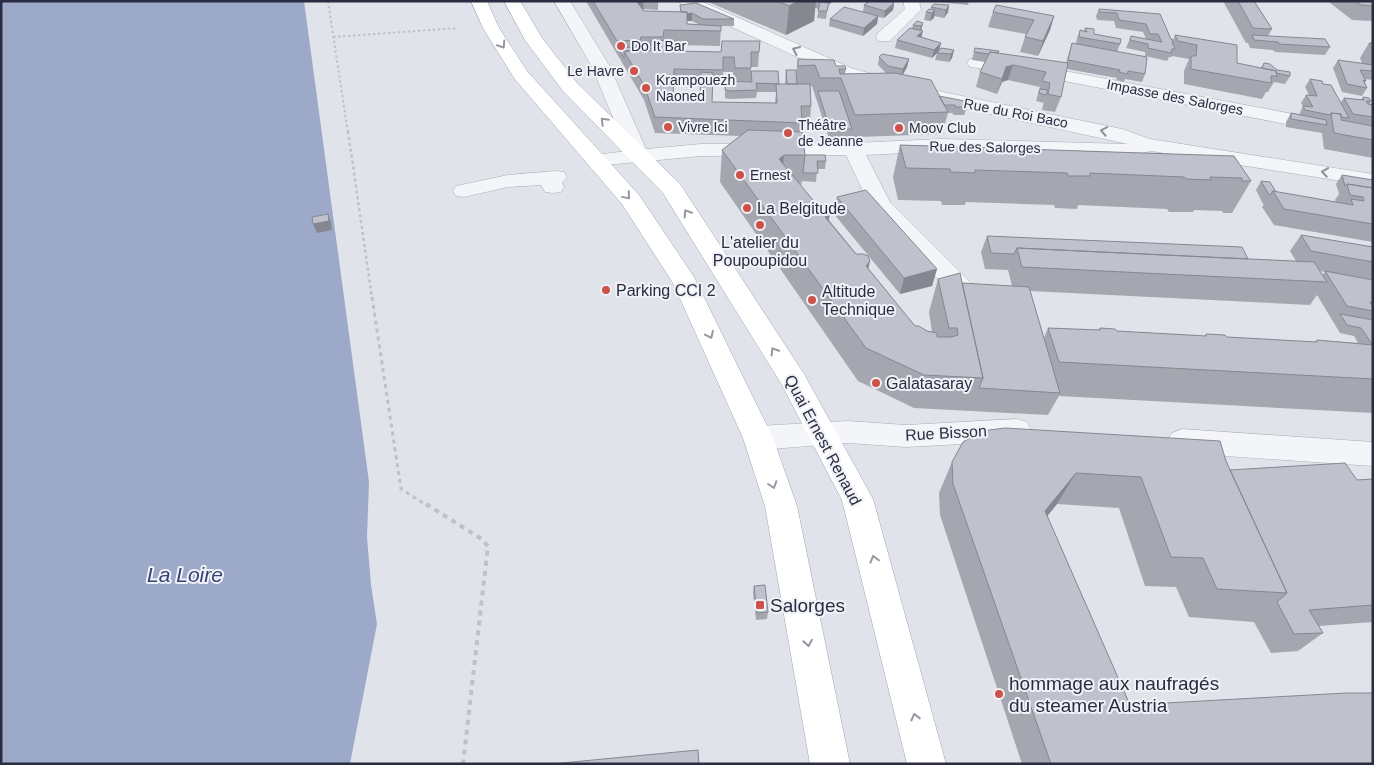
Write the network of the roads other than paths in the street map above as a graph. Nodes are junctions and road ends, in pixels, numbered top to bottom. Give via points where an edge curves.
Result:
1 (480, 1) edge
2 (512, 1) edge
3 (562, 1) edge
4 (687, 1) edge
5 (911, 1) edge
6 (884, 37) dead end
7 (976, 63) edge
8 (1373, 135) edge
9 (1151, 145) junction
10 (853, 149) junction
11 (638, 156) junction
12 (595, 160) junction
13 (1373, 180) edge
14 (553, 187) dead end
15 (464, 191) dead end
16 (963, 290) edge
17 (1045, 432) edge
18 (822, 434) junction
19 (758, 438) junction
20 (1154, 439) edge
21 (1373, 454) edge
22 (830, 764) edge
23 (927, 764) edge

1 -> 12 main road via 491,28 520,74
11 -> 2 main road, Quai Ernest Renaud via 570,86 534,40
3 - 11 street via 600,65
9 -> 4 street, Rue du Roi Baco via 1122,135 956,101 845,72
5 - 6 street via 913,10
7 - 8 street, Impasse des Salorges via 1054,74
9 - 10 street, Rue des Salorges via 1122,151 941,145
13 -> 9 street, Rue des Salorges
10 - 11 street, Rue des Salorges via 700,150
10 - 16 street via 880,205
11 - 12 street, Rue des Salorges
18 -> 11 main road, Quai Ernest Renaud via 794,381 672,189
12 -> 19 main road via 631,200 685,283
14 - 15 street via 551,182 556,177
17 - 18 street, Rue Bisson via 1015,430 906,436 847,432
18 - 19 street, Rue Bisson
23 -> 18 main road, Quai Ernest Renaud via 857,499
19 -> 22 main road via 781,506
20 - 21 street

